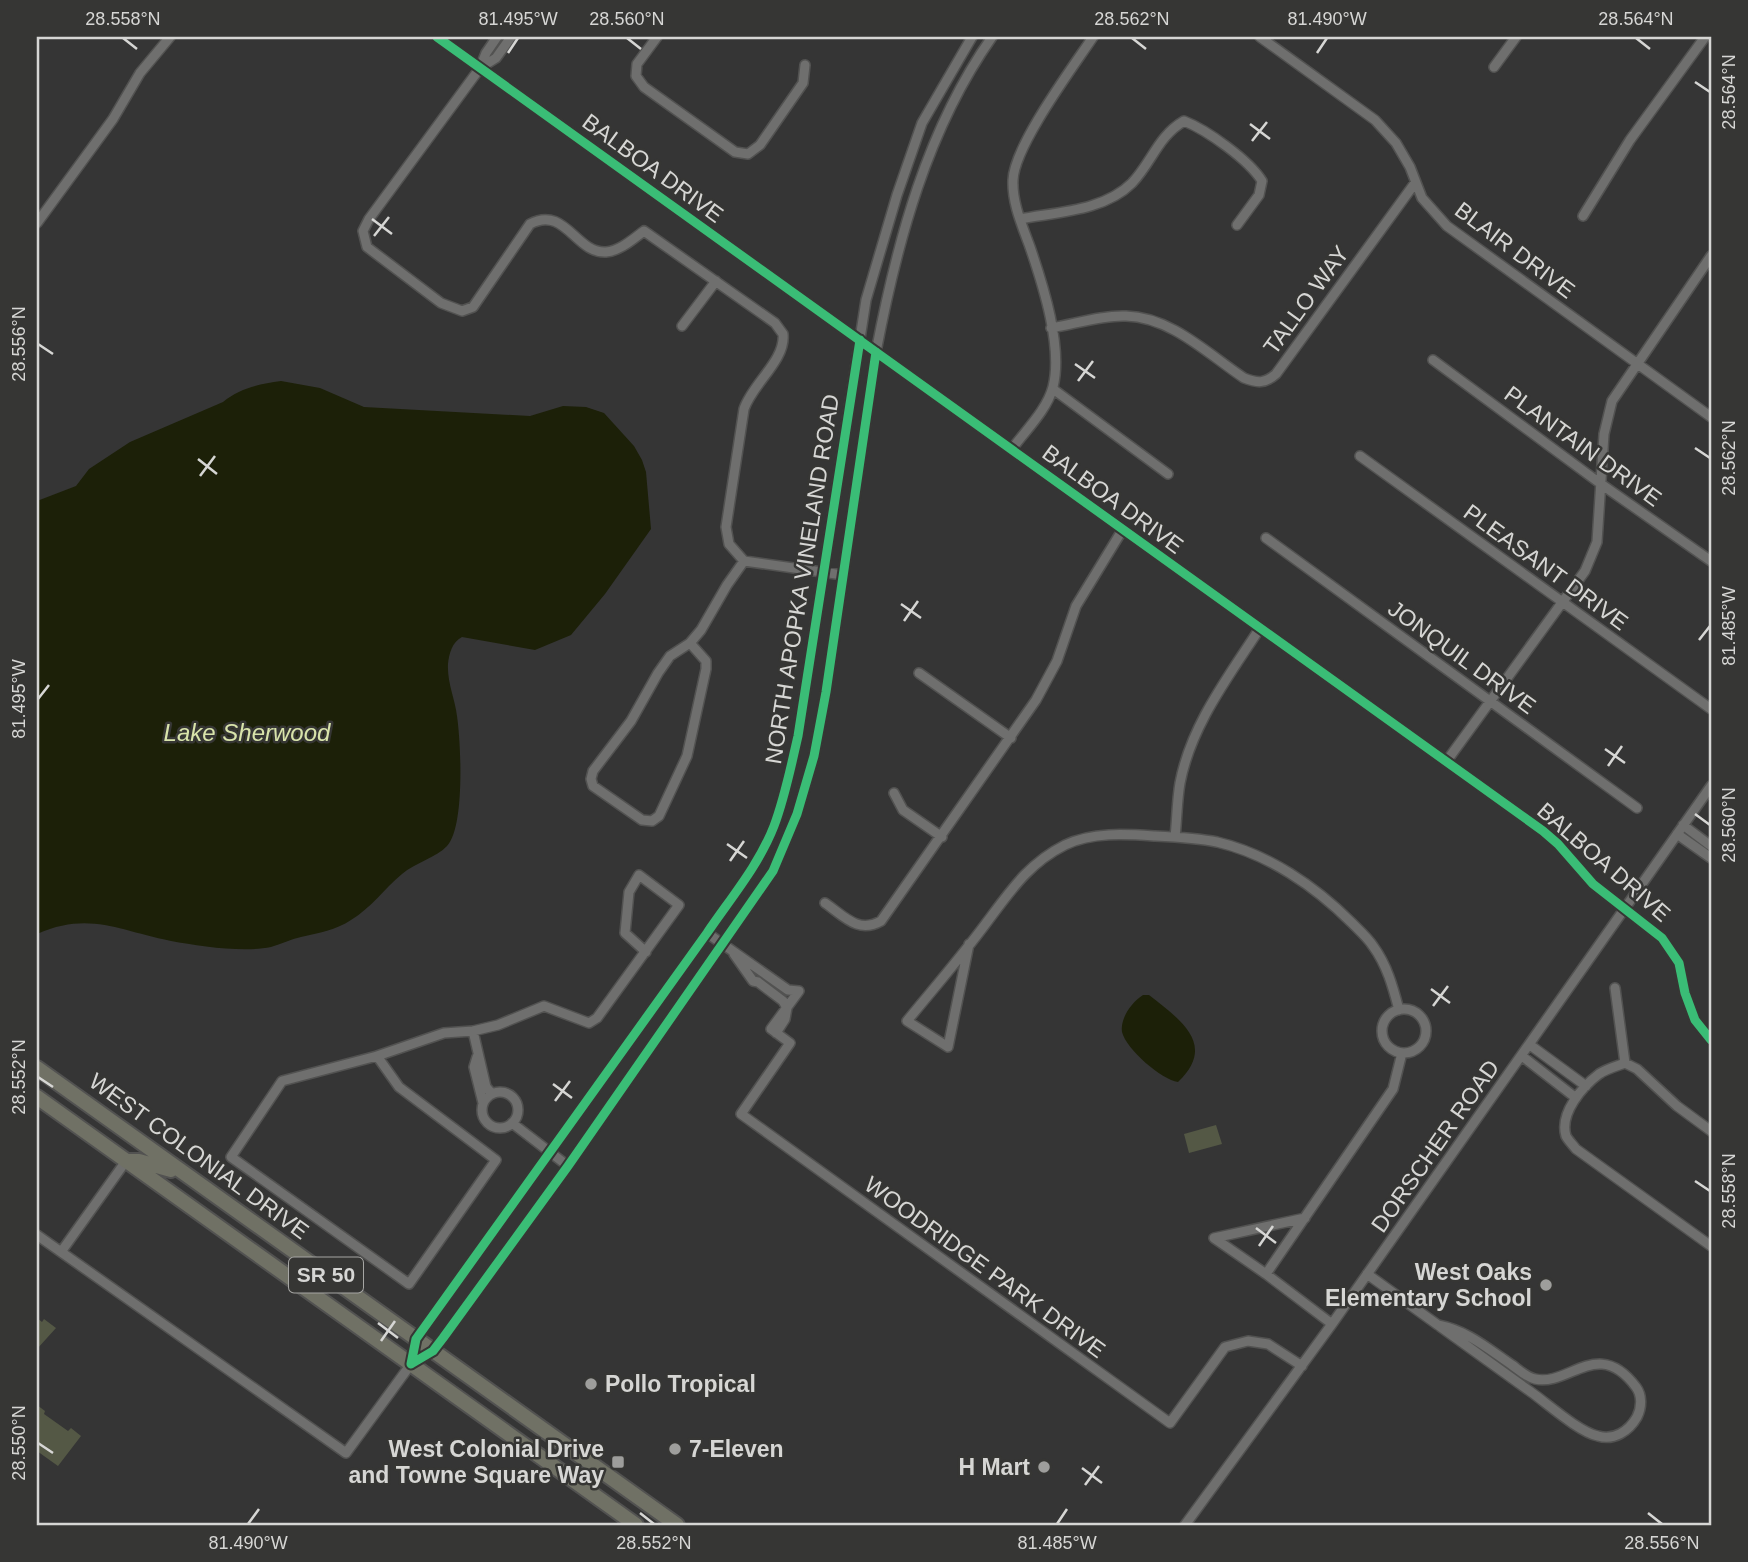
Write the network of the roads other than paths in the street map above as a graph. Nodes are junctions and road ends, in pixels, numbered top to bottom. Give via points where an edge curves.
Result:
1 (170, 37) edge
2 (437, 37) edge
3 (497, 37) edge
4 (511, 37) edge
5 (657, 37) edge
6 (972, 37) edge
7 (992, 37) edge
8 (1093, 37) edge
9 (1260, 37) edge
10 (1516, 37) edge
11 (1705, 37) edge
12 (805, 65) dead end
13 (480, 68) junction
14 (1494, 68) dead end
15 (1415, 183) junction
16 (1583, 216) dead end
17 (1020, 219) junction
18 (37, 223) edge
19 (1237, 225) dead end
20 (1711, 256) edge
21 (716, 281) junction
22 (682, 326) dead end
23 (1051, 328) junction
24 (860, 340) junction
25 (876, 352) junction
26 (1433, 360) dead end
27 (1637, 363) junction
28 (1052, 389) junction
29 (1711, 416) edge
30 (1012, 449) junction
31 (1360, 456) dead end
32 (1168, 474) dead end
33 (1601, 484) junction
34 (1123, 529) junction
35 (1266, 538) dead end
36 (744, 561) junction
37 (1711, 561) edge
38 (825, 574) junction
39 (843, 575) junction
40 (1562, 602) junction
41 (1260, 628) junction
42 (690, 643) junction
43 (919, 673) dead end
44 (1490, 701) junction
45 (1711, 709) edge
46 (1011, 738) junction
47 (1446, 762) junction
48 (1711, 786) edge
49 (894, 793) dead end
50 (1637, 808) dead end
51 (1684, 825) junction
52 (1677, 834) junction
53 (942, 836) junction
54 (1175, 837) junction
55 (1711, 846) edge
56 (1711, 858) edge
57 (825, 903) dead end
58 (1625, 907) junction
59 (707, 933) junction
60 (722, 944) junction
61 (969, 944) junction
62 (646, 951) junction
63 (734, 954) junction
64 (1615, 988) dead end
65 (787, 1008) junction
66 (1399, 1010) junction
67 (473, 1031) junction
68 (1711, 1040) edge
69 (1530, 1045) junction
70 (1402, 1053) junction
71 (377, 1056) junction
72 (477, 1056) junction
73 (1522, 1056) junction
74 (1625, 1063) junction
75 (37, 1068) edge
76 (1586, 1086) junction
77 (492, 1094) junction
78 (37, 1097) edge
79 (1576, 1098) junction
80 (483, 1103) junction
81 (512, 1123) junction
82 (1711, 1131) edge
83 (550, 1153) junction
84 (126, 1161) junction
85 (568, 1166) junction
86 (186, 1175) junction
87 (1305, 1218) junction
88 (37, 1235) edge
89 (1711, 1246) edge
90 (61, 1252) junction
91 (1266, 1274) junction
92 (1367, 1274) junction
93 (1332, 1324) junction
94 (1438, 1325) junction
95 (416, 1339) junction
96 (433, 1351) junction
97 (411, 1364) junction
98 (1302, 1366) junction
99 (611, 1507) junction
100 (636, 1525) edge
101 (646, 1525) edge
102 (677, 1525) edge
103 (1185, 1525) edge

1 - 18 street
2 - 13 street, BALBOA DRIVE
3 - 13 street
4 - 13 street via 496,58
5 - 12 street via 637,64 636,76 644,87 735,152 748,155 803,83
6 - 24 street, NORTH APOPKA VINELAND ROAD via 922,123 876,264
7 - 25 street, NORTH APOPKA VINELAND ROAD via 954,102 925,166 885,300
8 - 17 street via 1042,115 1014,170
9 - 15 street, BLAIR DRIVE via 1375,120 1396,143
10 - 14 street
11 - 16 street via 1630,140
13 - 21 street via 369,219 363,231 367,247 441,303 462,311 473,307 530,224 540,219 550,218 604,253 644,231
13 - 24 street, BALBOA DRIVE
15 - 23 street, TALLO WAY via 1268,381 1244,378 1165,324 1144,317 1123,315
15 - 27 street, BLAIR DRIVE via 1427,205 1453,232
17 - 19 street via 1100,203 1120,194 1170,129 1184,121 1255,170 1262,181 1259,195
17 - 23 street
20 - 27 street
21 - 22 street
21 - 36 street via 775,323 783,334 781,351 744,409 726,527 729,544
23 - 28 street via 1056,359
24 - 25 street, BALBOA DRIVE
24 - 38 street, NORTH APOPKA VINELAND ROAD
25 - 30 street, BALBOA DRIVE
25 - 39 street, NORTH APOPKA VINELAND ROAD
26 - 33 street, PLANTAIN DRIVE
27 - 29 street, BLAIR DRIVE
27 - 33 street via 1612,401
28 - 30 street
28 - 32 street
30 - 34 street, BALBOA DRIVE
31 - 40 street, PLEASANT DRIVE
33 - 37 street, PLANTAIN DRIVE
33 - 40 street via 1597,542 1585,571
34 - 41 street, BALBOA DRIVE
34 - 46 street via 1076,606 1057,661
35 - 44 street, JONQUIL DRIVE
36 - 38 street
36 - 42 street
38 - 39 street
38 - 59 street, NORTH APOPKA VINELAND ROAD via 798,736 773,828
39 - 60 street, NORTH APOPKA VINELAND ROAD via 814,756 797,814 772,871
40 - 44 street
40 - 45 street, PLEASANT DRIVE
41 - 47 street, BALBOA DRIVE
41 - 54 street via 1212,703 1190,748 1180,783
42 - 42 street via 670,656 631,721 593,771 593,786 642,820 659,816 687,756 706,669
43 - 46 street
44 - 47 street
44 - 50 street, JONQUIL DRIVE
46 - 53 street
47 - 58 street, BALBOA DRIVE via 1543,831 1591,882
48 - 51 street, DORSCHER ROAD
49 - 53 street via 904,810
51 - 52 street, DORSCHER ROAD
51 - 55 street
52 - 56 street
52 - 58 street, DORSCHER ROAD
53 - 57 street via 881,921 859,926
54 - 61 street via 1128,834 1085,838 1066,845 1036,863
54 - 66 street via 1216,842 1257,855 1334,905 1373,944 1388,971
58 - 68 street, BALBOA DRIVE via 1672,951 1695,1020
58 - 69 street, DORSCHER ROAD
59 - 60 street, WOODRIDGE PARK DRIVE
59 - 83 street, NORTH APOPKA VINELAND ROAD
60 - 63 street, WOODRIDGE PARK DRIVE
60 - 85 street, NORTH APOPKA VINELAND ROAD
61 - 61 street via 907,1021 948,1047 961,983
62 - 62 street via 625,933 629,892 639,875 679,905
62 - 67 street via 589,1023 544,1006
63 - 65 street, WOODRIDGE PARK DRIVE via 753,981
63 - 65 street, WOODRIDGE PARK DRIVE via 788,990 799,991
64 - 74 street
65 - 98 street, WOODRIDGE PARK DRIVE via 773,1031 790,1043 741,1114 1170,1423 1226,1347 1248,1340 1268,1344
66 - 70 street via 1387,1018 1382,1031 1388,1045
66 - 70 street via 1419,1015 1426,1028 1421,1045
67 - 71 street via 444,1033
67 - 72 street
69 - 73 street, DORSCHER ROAD
69 - 76 street
70 - 87 street via 1393,1089
71 - 71 street via 282,1081 231,1157 409,1284 496,1160 399,1087
72 - 77 street
72 - 80 street via 474,1067
73 - 79 street
73 - 92 street, DORSCHER ROAD
74 - 76 street via 1602,1072
74 - 82 street
75 - 86 highway, WEST COLONIAL DRIVE / SR 50
76 - 79 street
77 - 80 street
77 - 81 street via 504,1093 514,1100 517,1112
78 - 84 highway, WEST COLONIAL DRIVE / SR 50
79 - 89 street via 1565,1120 1566,1136 1576,1149
80 - 81 street via 483,1115 490,1125 502,1128
81 - 83 street
83 - 85 street
83 - 95 street, NORTH APOPKA VINELAND ROAD
84 - 86 highway via 155,1164
84 - 90 street
84 - 97 highway, WEST COLONIAL DRIVE / SR 50
85 - 96 street, NORTH APOPKA VINELAND ROAD
86 - 95 highway, WEST COLONIAL DRIVE / SR 50
87 - 91 street
87 - 91 street via 1214,1238
88 - 90 street
90 - 97 street via 346,1454
91 - 93 street
92 - 93 street, DORSCHER ROAD
92 - 94 street
93 - 98 street, DORSCHER ROAD
94 - 94 street via 1593,1435 1618,1435 1639,1414 1636,1387 1609,1366 1587,1365 1548,1380 1537,1379 1464,1332
95 - 96 highway, WEST COLONIAL DRIVE / SR 50
95 - 97 street
96 - 97 street
96 - 102 highway, WEST COLONIAL DRIVE / SR 50
97 - 99 highway, WEST COLONIAL DRIVE / SR 50
98 - 103 street, DORSCHER ROAD
99 - 100 highway, WEST COLONIAL DRIVE / SR 50
99 - 101 highway

